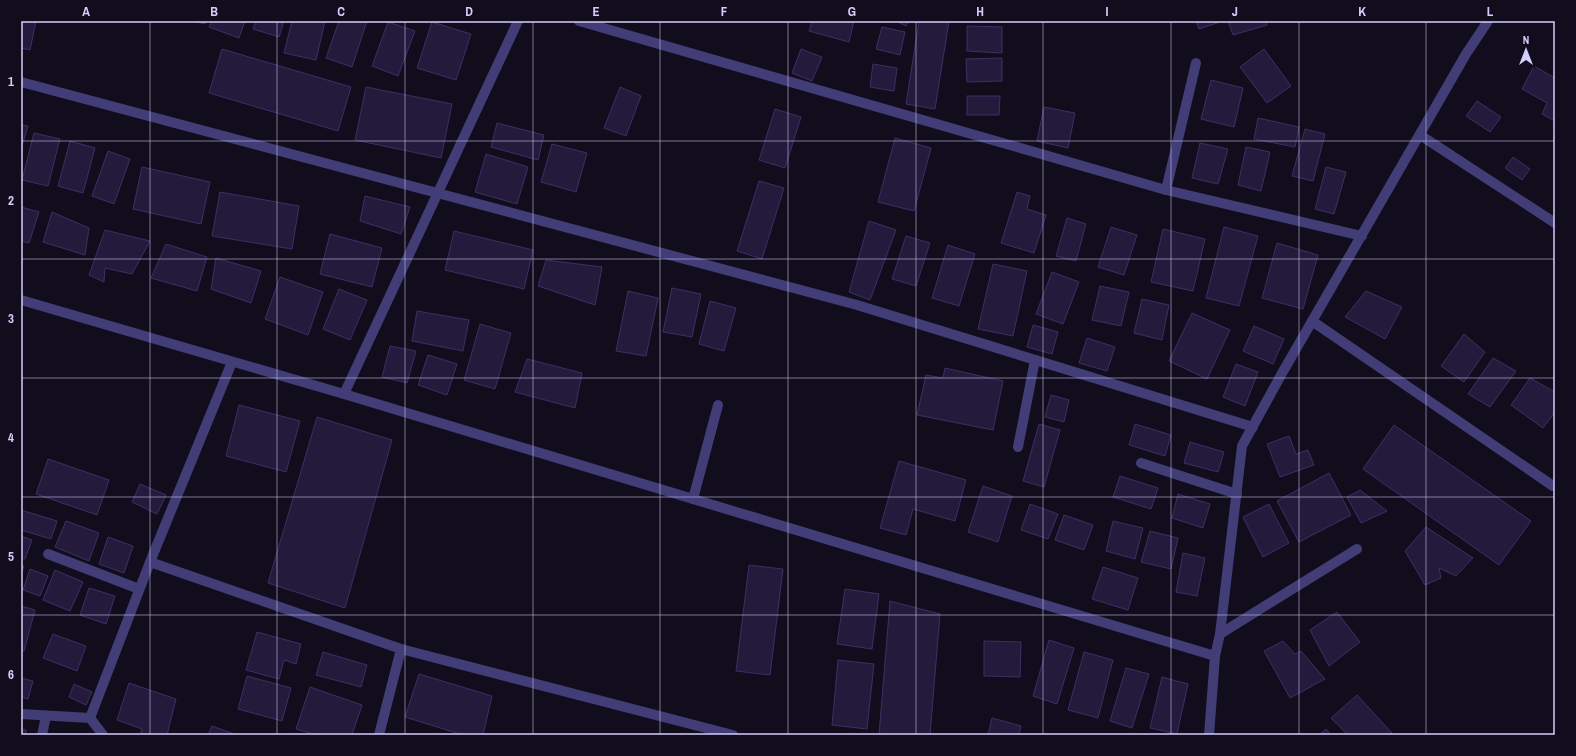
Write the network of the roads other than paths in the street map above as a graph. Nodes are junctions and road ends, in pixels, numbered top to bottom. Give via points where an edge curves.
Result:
1 (518, 21) edge
2 (579, 21) edge
3 (1488, 21) edge
4 (1196, 63) dead end
5 (21, 82) edge
6 (1420, 135) junction
7 (1166, 190) junction
8 (438, 193) junction
9 (1555, 223) edge
10 (1362, 236) junction
11 (21, 300) edge
12 (1312, 321) junction
13 (1035, 360) junction
14 (232, 362) junction
15 (344, 394) junction
16 (718, 404) dead end
17 (1253, 427) junction
18 (1018, 447) dead end
19 (1141, 463) dead end
20 (1553, 486) dead end
21 (1236, 494) junction
22 (693, 499) junction
23 (1357, 549) dead end
24 (48, 554) dead end
25 (150, 562) junction
26 (139, 589) junction
27 (1220, 634) junction
28 (401, 648) junction
29 (1215, 656) junction
30 (21, 714) edge
31 (46, 716) junction
32 (90, 718) junction
33 (42, 735) edge
34 (103, 735) edge
35 (379, 735) edge
36 (733, 735) edge
37 (1209, 735) edge

1 - 8 street
2 - 7 street
3 - 6 street
4 - 7 street
5 - 8 street
6 - 9 street
6 - 10 street
7 - 10 street
8 - 13 street via 857,305
8 - 15 street
10 - 12 street
11 - 14 street
12 - 17 street
12 - 20 street
13 - 17 street
13 - 18 street
14 - 15 street
14 - 25 street
15 - 22 street
16 - 22 street
17 - 21 street via 1242,446
19 - 21 street
21 - 27 street
22 - 29 street
23 - 27 street
24 - 26 street
25 - 26 street
25 - 28 street
26 - 32 street
27 - 29 street
28 - 35 street
28 - 36 street
29 - 37 street
30 - 31 street
31 - 32 street
31 - 33 street
32 - 34 street

